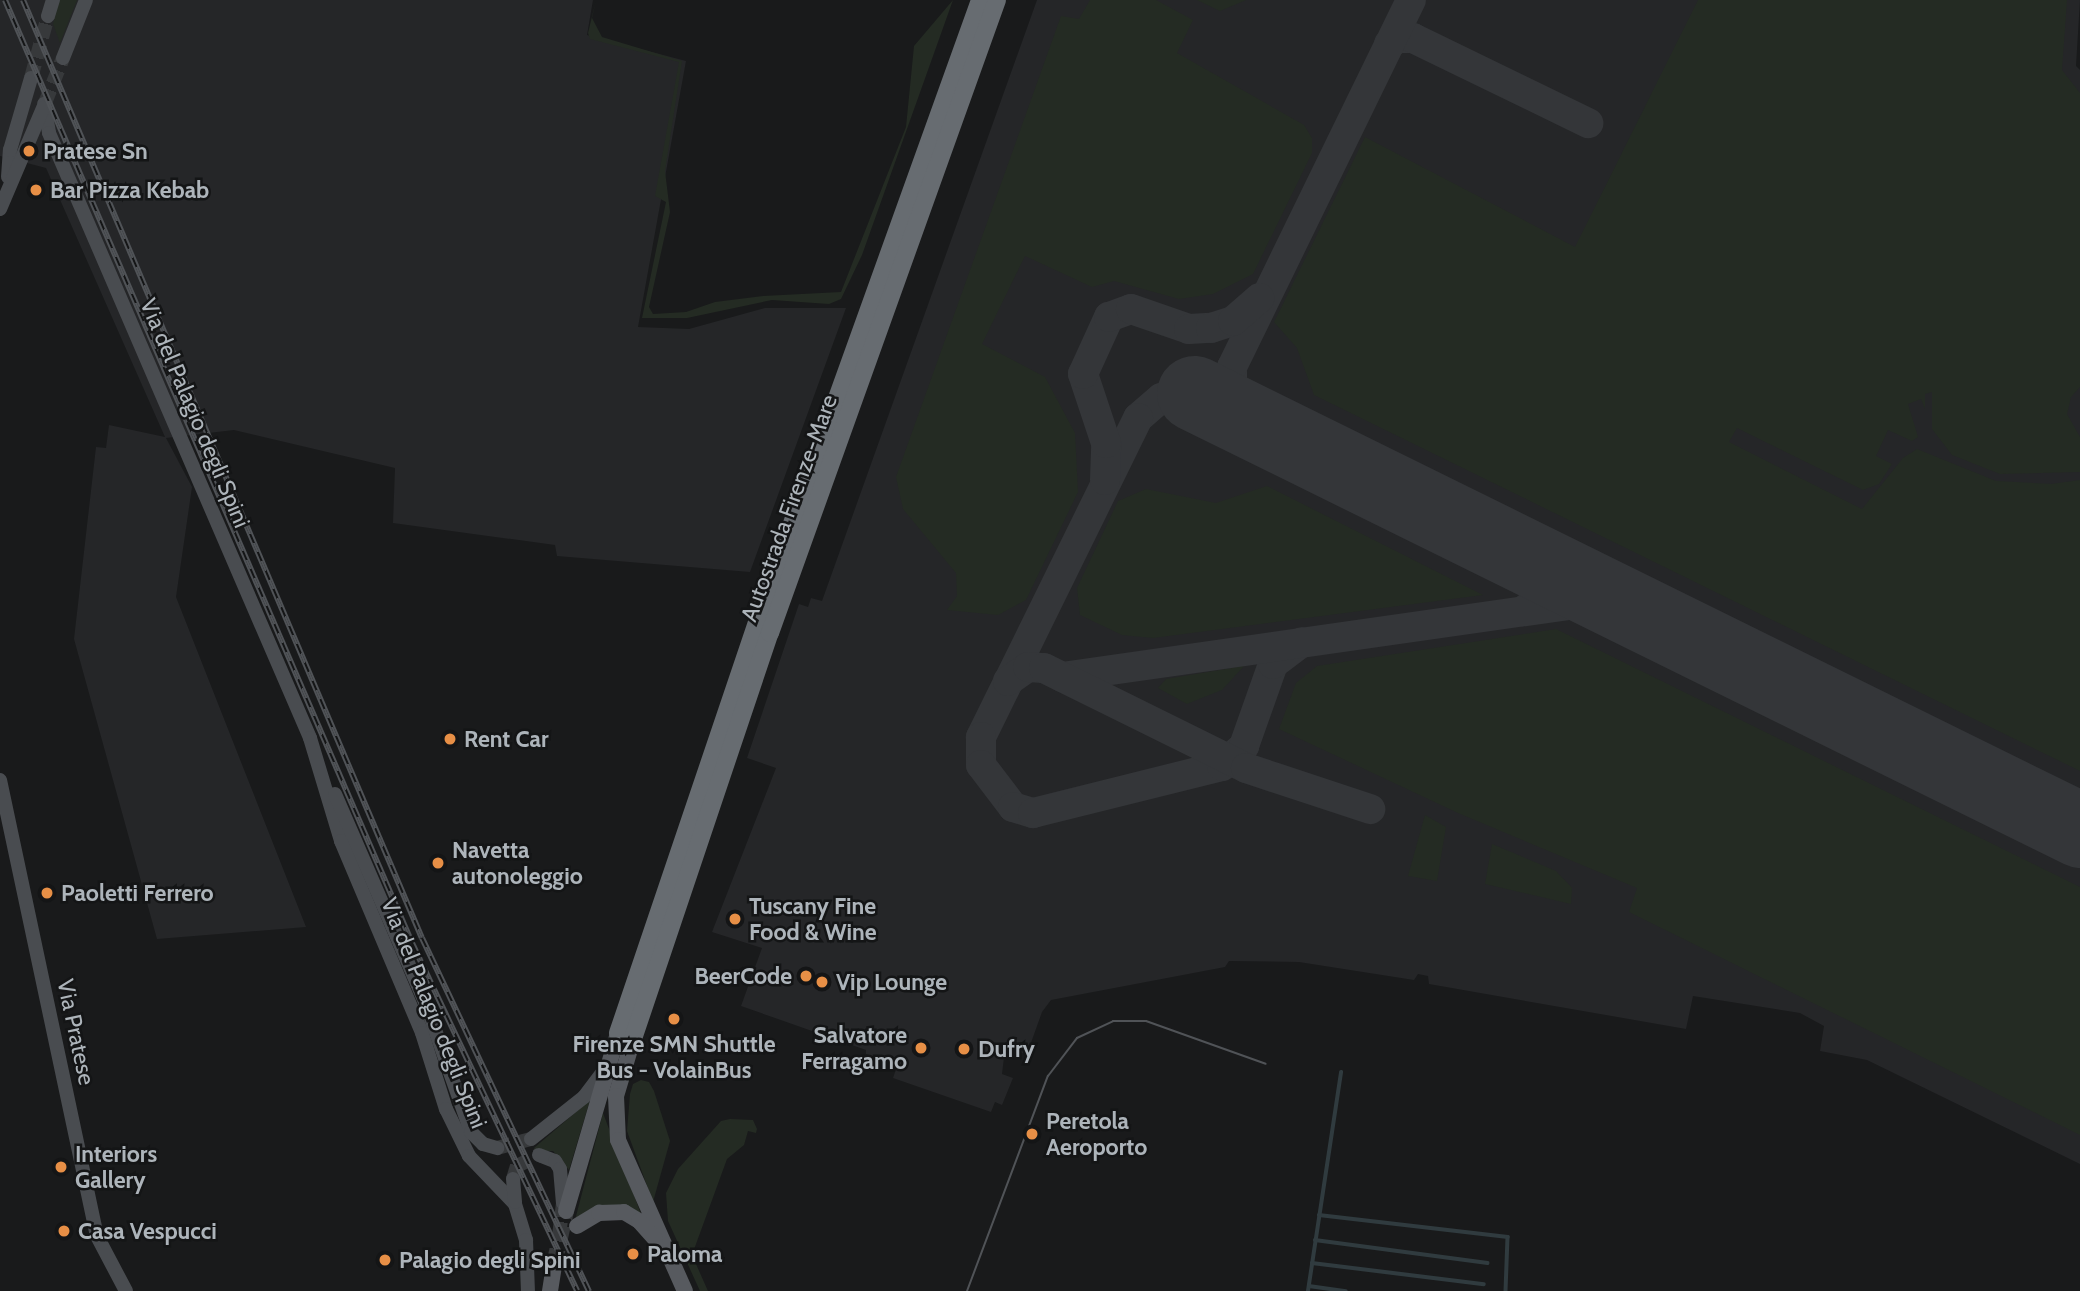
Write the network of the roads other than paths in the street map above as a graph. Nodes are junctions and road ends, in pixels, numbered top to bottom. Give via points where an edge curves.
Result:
1 (53, 0) edge
2 (86, 0) edge
3 (980, 0) edge
4 (997, 0) edge
5 (48, 16) tunnel mouth
6 (63, 58) tunnel mouth
7 (31, 78) tunnel mouth
8 (7, 189) junction
9 (0, 209) edge
10 (310, 738) junction
11 (0, 780) edge
12 (626, 1034) junction
13 (607, 1067) junction
14 (531, 1139) tunnel mouth
15 (497, 1148) dead end
16 (540, 1155) dead end
17 (513, 1179) dead end
18 (515, 1204) junction
19 (565, 1207) joint
20 (577, 1226) dead end
21 (673, 1264) junction
22 (554, 1265) tunnel mouth
23 (125, 1289) edge
24 (528, 1291) edge
25 (550, 1291) edge
26 (685, 1291) edge

1 - 5 main road
2 - 6 main road
3 - 12 highway, Autostrada Firenze-Mare via 762,607
4 - 12 highway, Autostrada Firenze-Mare
7 - 8 main road via 10,150
8 - 9 main road
8 - 10 main road, Via del Palagio degli Spini via 45,103 49,133
10 - 15 main road, Via del Palagio degli Spini via 436,1030 472,1134
10 - 18 main road, Via del Palagio degli Spini via 341,841 413,1010 446,1109 469,1156
11 - 23 main road, Via Pratese via 97,1236
12 - 13 main road
12 - 21 main road via 616,1097 618,1140
13 - 14 main road via 580,1101
13 - 19 main road
16 - 19 main road via 558,1165
17 - 18 main road
18 - 24 main road, Via del Palagio degli Spini via 526,1240
20 - 21 main road via 599,1213 630,1214
21 - 26 main road
22 - 25 main road

